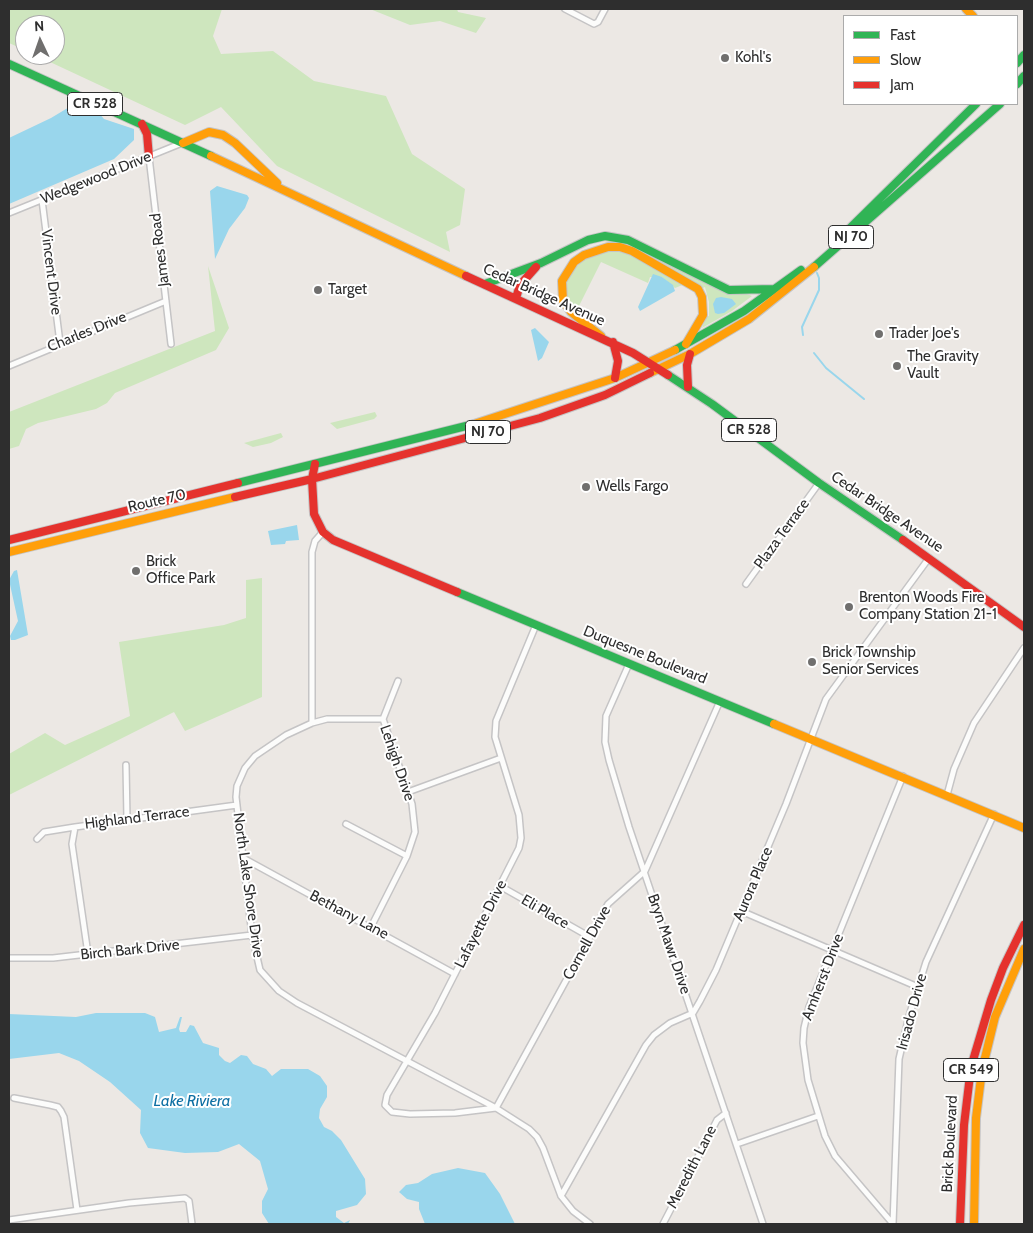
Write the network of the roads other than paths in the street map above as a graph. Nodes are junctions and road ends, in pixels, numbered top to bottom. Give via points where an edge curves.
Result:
1 (565, 9) edge
2 (605, 9) edge
3 (9, 64) edge
4 (975, 105) edge
5 (999, 105) edge
6 (142, 124) junction
7 (183, 143) junction
8 (149, 157) junction
9 (286, 192) junction
10 (42, 200) junction
11 (9, 213) edge
12 (541, 263) junction
13 (485, 284) junction
14 (777, 288) junction
15 (516, 298) junction
16 (166, 301) junction
17 (601, 336) junction
18 (613, 342) junction
19 (60, 343) junction
20 (171, 344) dead end
21 (686, 345) junction
22 (690, 354) junction
23 (648, 362) junction
24 (9, 366) edge
25 (659, 369) junction
26 (615, 378) junction
27 (688, 387) junction
28 (316, 464) junction
29 (312, 479) junction
30 (819, 483) junction
31 (323, 532) junction
32 (9, 540) edge
33 (9, 552) edge
34 (929, 558) junction
35 (746, 584) dead end
36 (536, 625) junction
37 (1024, 627) edge
38 (1024, 648) edge
39 (629, 664) junction
40 (398, 681) dead end
41 (720, 701) junction
42 (383, 719) junction
43 (312, 723) junction
44 (810, 738) junction
45 (501, 758) junction
46 (126, 765) dead end
47 (903, 776) junction
48 (408, 792) junction
49 (947, 795) junction
50 (237, 805) junction
51 (994, 814) junction
52 (127, 819) junction
53 (346, 824) dead end
54 (75, 827) junction
55 (1024, 828) edge
56 (37, 838) dead end
57 (408, 856) junction
58 (243, 858) junction
59 (644, 871) junction
60 (500, 886) junction
61 (741, 911) junction
62 (1024, 925) edge
63 (371, 927) junction
64 (252, 935) junction
65 (590, 937) junction
66 (1024, 949) edge
67 (833, 950) junction
68 (88, 954) junction
69 (9, 958) edge
70 (455, 974) junction
71 (918, 987) junction
72 (692, 1013) junction
73 (407, 1061) junction
74 (14, 1098) dead end
75 (496, 1108) junction
76 (726, 1113) junction
77 (818, 1116) junction
78 (737, 1144) junction
79 (561, 1196) junction
80 (77, 1210) junction
81 (9, 1220) edge
82 (192, 1224) edge
83 (590, 1224) edge
84 (663, 1224) edge
85 (763, 1224) edge
86 (893, 1224) edge
87 (960, 1224) edge
88 (974, 1224) edge

1 - 2 street via 594,24
3 - 6 main road, Cedar Bridge Avenue / CR 528
4 - 14 main road, NJ 70 via 841,237
5 - 22 main road, NJ 70 via 782,294 749,319
6 - 7 main road, Cedar Bridge Avenue / CR 528
6 - 8 main road via 147,134
7 - 8 street, Wedgewood Drive
7 - 9 main road, Cedar Bridge Avenue / CR 528
7 - 9 main road via 209,132 223,135
8 - 10 street, Wedgewood Drive
8 - 16 street, James Road
9 - 13 main road, Cedar Bridge Avenue / CR 528
10 - 11 street, Wedgewood Drive
10 - 19 street, Vincent Drive
12 - 13 main road
12 - 14 main road via 588,240 614,236 724,288 740,292
12 - 15 main road via 520,285
13 - 15 main road, Cedar Bridge Avenue / CR 528
14 - 21 main road, NJ 70 via 715,330
15 - 17 main road, Cedar Bridge Avenue / CR 528
16 - 19 street, Charles Drive
16 - 20 street, James Road
17 - 18 main road, Cedar Bridge Avenue / CR 528
17 - 21 main road via 571,312 563,301 562,281 574,262 584,255 608,247 620,248 657,264 698,289 703,315
18 - 23 main road, Cedar Bridge Avenue / CR 528
18 - 26 main road via 618,361
19 - 24 street, Charles Drive
21 - 23 main road, NJ 70
22 - 25 main road, NJ 70
22 - 27 main road
23 - 25 main road, Cedar Bridge Avenue / CR 528
23 - 26 main road, NJ 70
25 - 27 main road, Cedar Bridge Avenue / CR 528
25 - 29 main road, NJ 70 via 605,395 549,415
26 - 28 main road, NJ 70 via 458,429
27 - 30 main road, Cedar Bridge Avenue / CR 528
28 - 29 main road
28 - 32 main road, Route 70 / NJ 70
29 - 31 main road via 314,514
29 - 33 main road, Route 70 / NJ 70
30 - 34 main road, Cedar Bridge Avenue / CR 528
30 - 35 street, Plaza Terrace
31 - 36 main road, Duquesne Boulevard via 333,540
31 - 43 street via 312,552
34 - 37 main road, Cedar Bridge Avenue / CR 528
34 - 44 street, Aurora Place via 826,699
36 - 39 main road, Duquesne Boulevard
36 - 45 street, Lafayette Drive via 496,721 495,737
38 - 49 street via 974,723 954,769
39 - 41 main road, Duquesne Boulevard
39 - 59 street, Bryn Mawr Drive via 609,706 605,742
40 - 42 street
41 - 44 main road, Duquesne Boulevard
41 - 59 street, Cornell Drive
42 - 43 street, Lehigh Drive via 327,719
42 - 48 street, Lehigh Drive
43 - 50 street, North Lake Shore Drive via 286,735 255,756 245,768 238,786
44 - 47 main road, Duquesne Boulevard
44 - 61 street, Aurora Place
45 - 48 street
45 - 60 street, Lafayette Drive via 519,815 521,838
46 - 52 street
47 - 49 main road, Duquesne Boulevard
47 - 67 street, Amherst Drive
48 - 57 street, Lehigh Drive via 415,832
49 - 51 main road, Duquesne Boulevard
50 - 52 street, Highland Terrace
50 - 58 street, North Lake Shore Drive
51 - 55 main road, Duquesne Boulevard
51 - 71 street, Irisado Drive via 926,962
52 - 54 street, Highland Terrace
53 - 57 street
54 - 56 street via 44,832
54 - 68 street, Highland Terrace via 72,844
57 - 63 street, Lehigh Drive
58 - 63 street, Bethany Lane
58 - 64 street, North Lake Shore Drive
59 - 65 street, Cornell Drive via 608,904
59 - 72 street, Bryn Mawr Drive
60 - 65 street, Eli Place
60 - 70 street, Lafayette Drive
61 - 67 street
61 - 72 street, Aurora Place via 716,970
62 - 87 main road, Brick Boulevard / CR 549 via 991,1000 971,1067 964,1125
63 - 70 street, Bethany Lane
64 - 68 street, Birch Bark Drive
64 - 73 street, North Lake Shore Drive via 260,970 279,991
65 - 75 street, Cornell Drive
66 - 88 main road, Brick Boulevard / CR 549 via 995,1017 982,1070 976,1118
67 - 71 street
67 - 77 street, Amherst Drive via 809,1007 804,1028 808,1080
68 - 69 street, Birch Bark Drive
70 - 73 street, Lafayette Drive
71 - 86 street, Irisado Drive via 899,1059
72 - 76 street, Bryn Mawr Drive
72 - 79 street via 654,1035 646,1045
73 - 75 street, North Lake Shore Drive
73 - 75 street, Lafayette Drive via 385,1102 392,1112 455,1113
74 - 80 street via 50,1104 61,1111
75 - 79 street, North Lake Shore Drive via 538,1137
76 - 78 street, Bryn Mawr Drive
76 - 84 street, Meredith Lane via 717,1120
77 - 78 street
77 - 86 street, Amherst Drive via 835,1156
78 - 85 street, Bryn Mawr Drive
79 - 83 street, North Lake Shore Drive
80 - 81 street
80 - 82 street via 185,1198 189,1201

